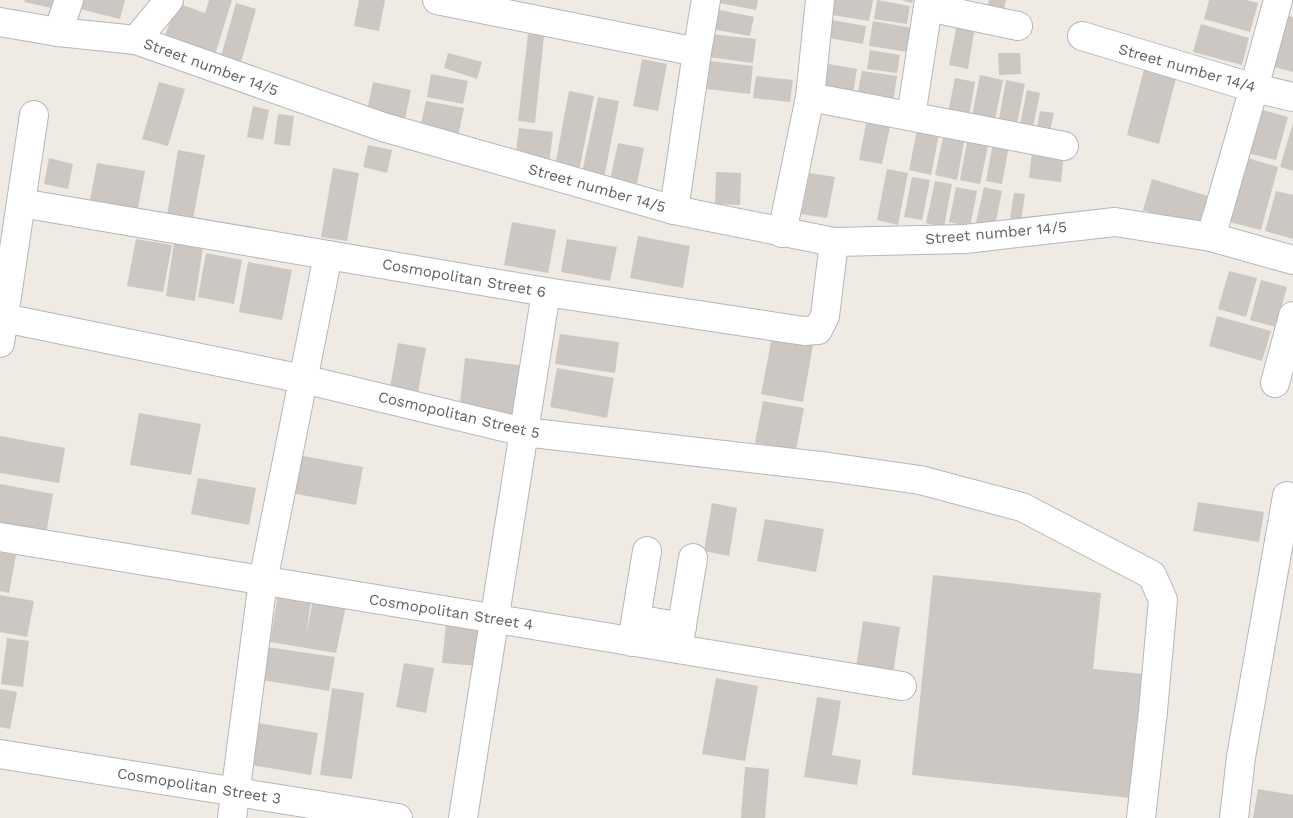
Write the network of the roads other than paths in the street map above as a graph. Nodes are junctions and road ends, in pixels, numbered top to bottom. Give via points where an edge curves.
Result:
1 (69, 0) edge
2 (169, 0) edge
3 (437, 0) edge
4 (706, 0) edge
5 (820, 0) edge
6 (1278, 0) edge
7 (929, 3) edge
8 (0, 22) edge
9 (1018, 26) dead end
10 (58, 32) junction
11 (1082, 36) dead end
12 (136, 40) junction
13 (697, 52) junction
14 (1254, 88) junction
15 (810, 97) junction
16 (1293, 97) edge
17 (34, 115) dead end
18 (911, 116) junction
19 (1064, 146) dead end
20 (21, 203) junction
21 (674, 210) junction
22 (782, 232) junction
23 (1211, 237) junction
24 (834, 242) junction
25 (328, 255) junction
26 (1293, 260) edge
27 (546, 292) junction
28 (1293, 316) edge
29 (2, 330) edge
30 (303, 379) junction
31 (1275, 383) dead end
32 (524, 432) junction
33 (1293, 499) edge
34 (0, 537) edge
35 (648, 551) dead end
36 (694, 558) dead end
37 (263, 581) junction
38 (494, 619) junction
39 (634, 630) junction
40 (680, 638) junction
41 (902, 686) dead end
42 (0, 754) edge
43 (234, 805) edge
44 (398, 818) edge
45 (463, 818) edge
46 (1140, 818) edge
47 (1234, 818) edge

1 - 10 street
2 - 12 street
3 - 13 street
4 - 13 street
5 - 15 street
6 - 14 street
7 - 9 street
7 - 18 street
8 - 10 street, Street number 14/5
10 - 12 street, Street number 14/5
11 - 14 street, Street number 14/4
12 - 21 street, Street number 14/5 via 383,127
13 - 21 street
14 - 16 street, Street number 14/4
14 - 23 street
15 - 18 street
15 - 22 street
17 - 20 street
18 - 19 street
20 - 25 street, Cosmopolitan Street 6
20 - 29 street
21 - 22 street, Street number 14/5
22 - 24 street, Street number 14/5
23 - 24 street, Street number 14/5 via 1116,222 965,239
23 - 26 street, Street number 14/5
24 - 27 street, Cosmopolitan Street 6 via 825,316 818,330 804,331
25 - 27 street, Cosmopolitan Street 6
25 - 30 street
27 - 32 street
28 - 31 street
29 - 30 street, Cosmopolitan Street 5
30 - 32 street, Cosmopolitan Street 5
30 - 37 street
32 - 38 street
32 - 46 street, Cosmopolitan Street 5 via 920,480 1022,507 1152,574 1163,600
33 - 47 street via 1287,496 1241,756
34 - 37 street, Cosmopolitan Street 4
35 - 39 street
36 - 40 street
37 - 38 street, Cosmopolitan Street 4
37 - 43 street
38 - 39 street, Cosmopolitan Street 4
38 - 45 street
39 - 40 street, Cosmopolitan Street 4
40 - 41 street, Cosmopolitan Street 4
42 - 43 street, Cosmopolitan Street 3
43 - 44 street, Cosmopolitan Street 3

